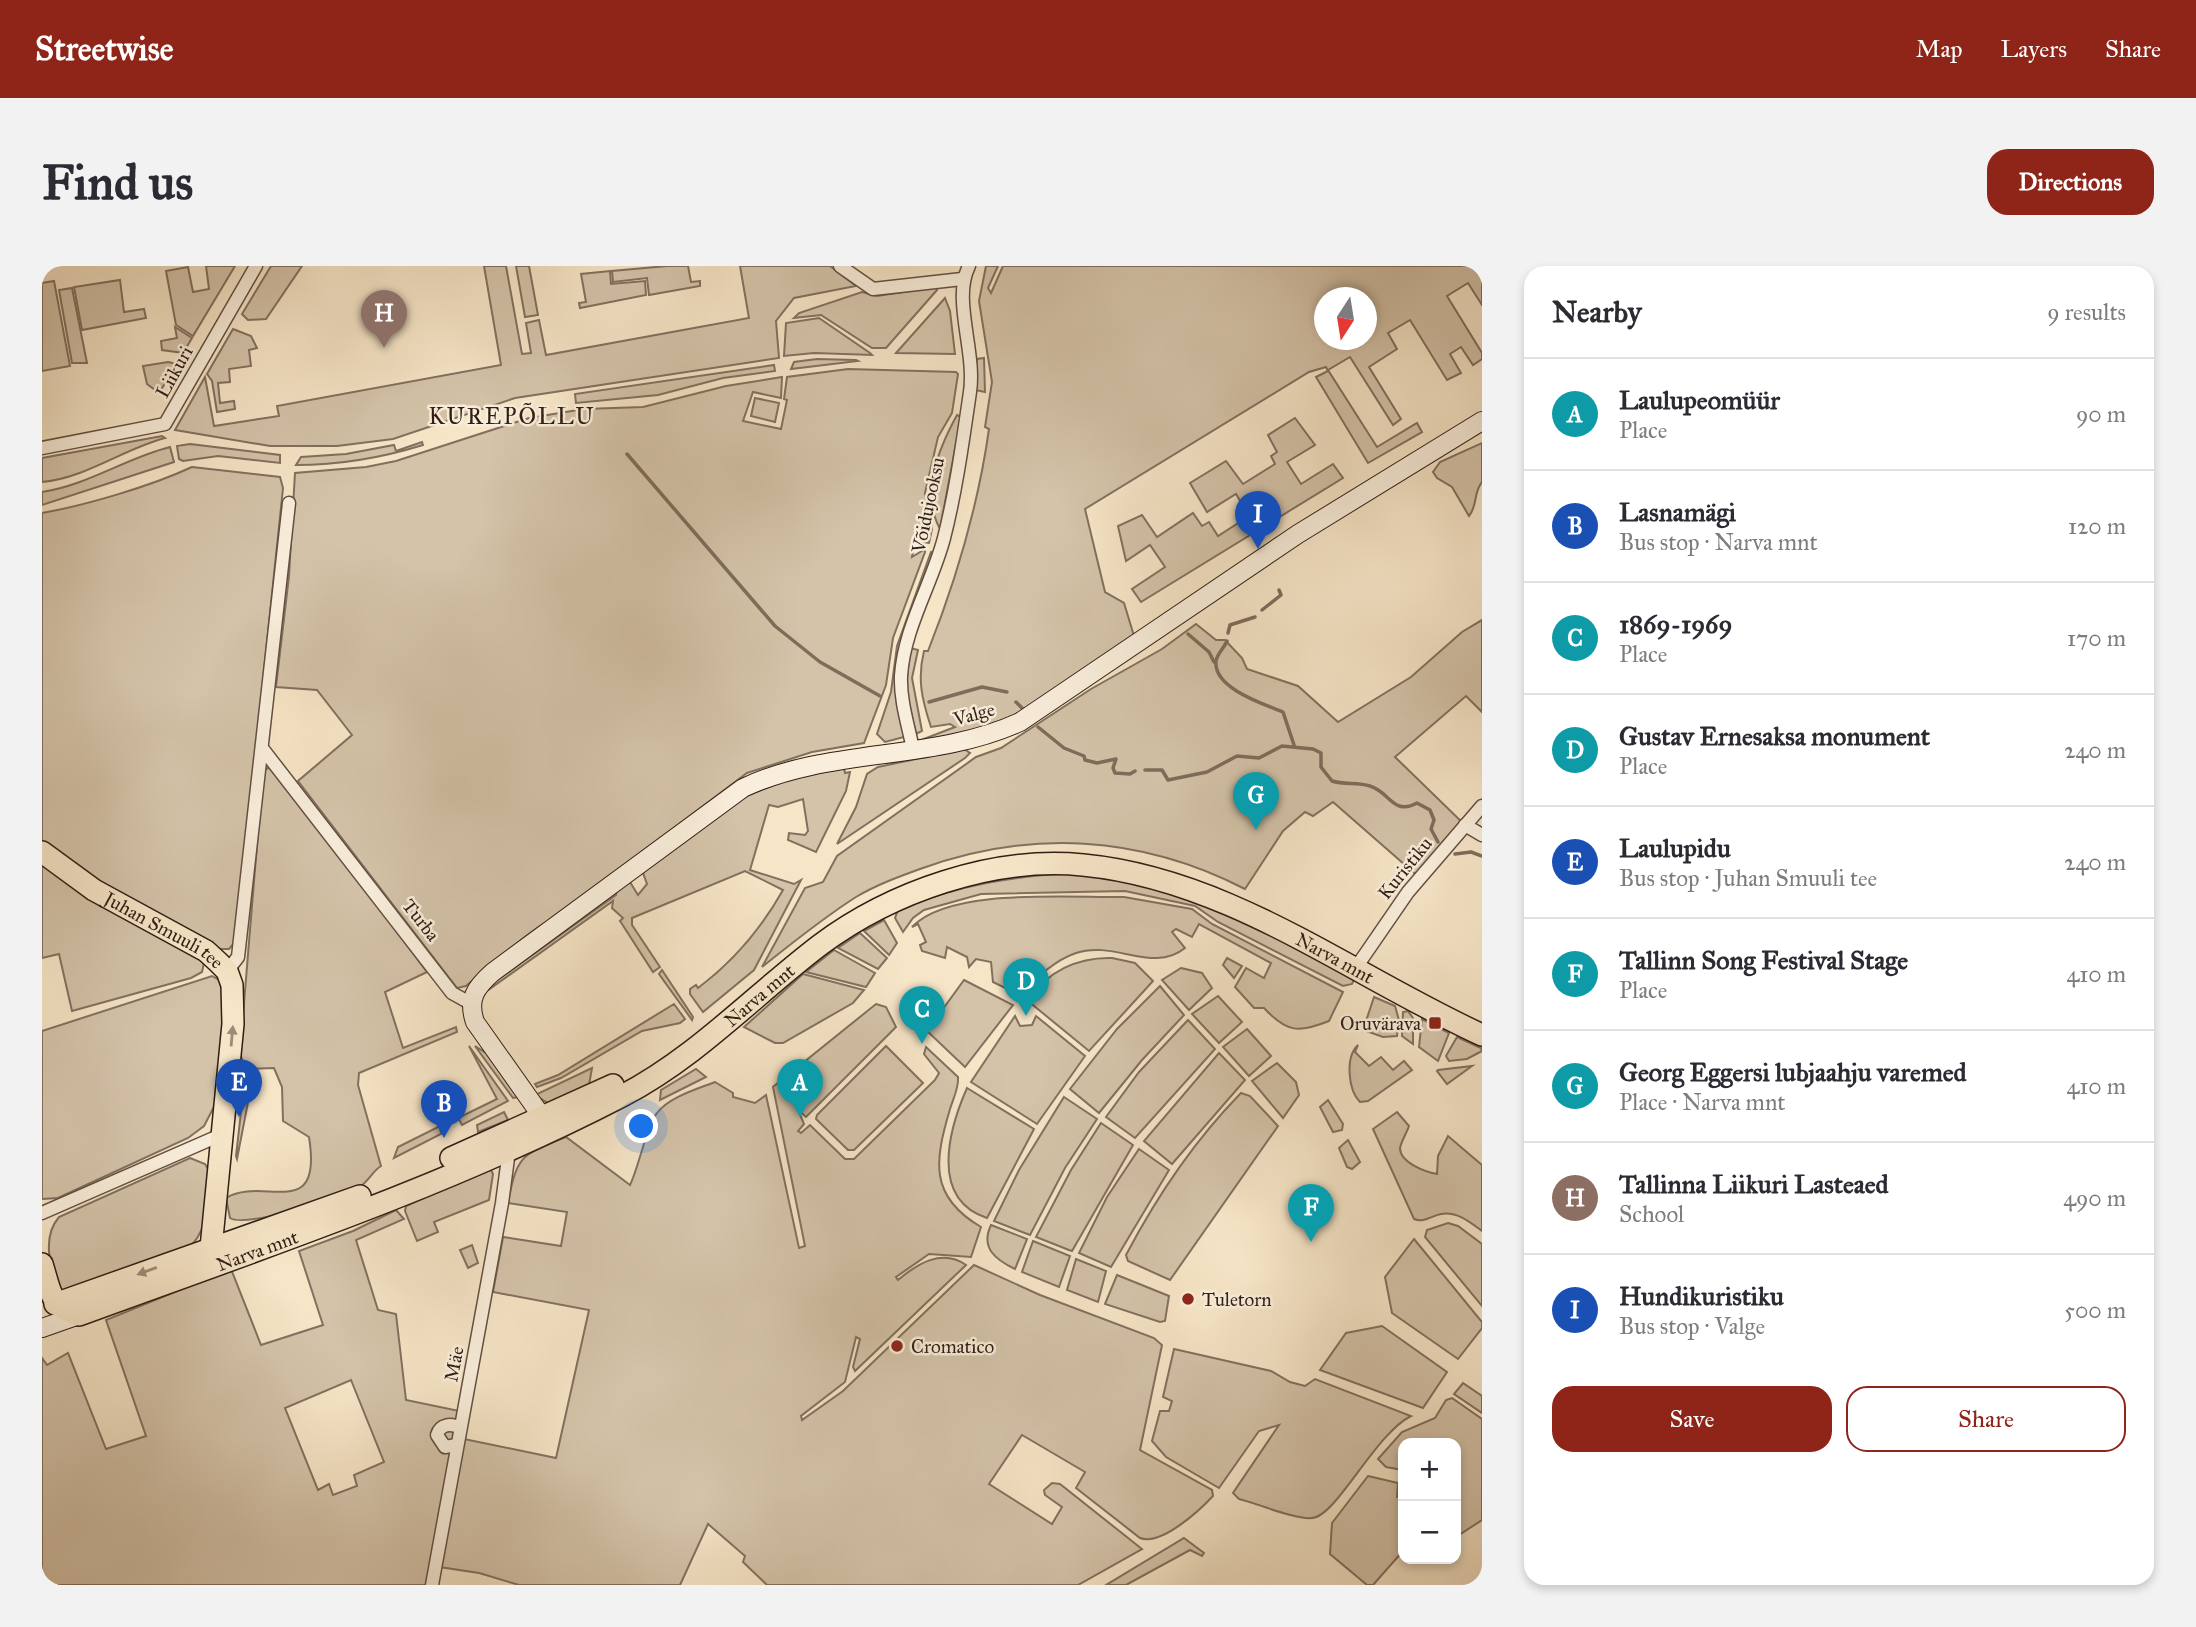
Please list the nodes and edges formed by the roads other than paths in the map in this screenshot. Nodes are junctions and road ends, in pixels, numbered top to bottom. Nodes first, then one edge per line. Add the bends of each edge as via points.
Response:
1 (256, 266) edge
2 (840, 266) edge
3 (968, 266) edge
4 (962, 279) junction
5 (1482, 421) edge
6 (42, 449) edge
7 (289, 503) dead end
8 (262, 748) junction
9 (913, 749) junction
10 (1482, 806) edge
11 (1465, 825) junction
12 (1482, 835) edge
13 (42, 852) edge
14 (1359, 963) junction
15 (227, 971) junction
16 (470, 1003) junction
17 (1482, 1020) edge
18 (1482, 1035) edge
19 (547, 1123) junction
20 (223, 1134) junction
21 (502, 1143) junction
22 (215, 1201) junction
23 (42, 1213) edge
24 (285, 1223) junction
25 (211, 1248) junction
26 (42, 1264) edge
27 (184, 1276) junction
28 (48, 1306) edge
29 (79, 1315) junction
30 (42, 1328) edge
31 (460, 1428) junction
32 (457, 1445) junction
33 (432, 1585) edge

1 - 6 street, Liikuri via 165,424
2 - 4 street via 873,289
3 - 4 street
4 - 9 street, Võidujooksu via 972,376 945,533 903,663 902,696
5 - 9 street, Valge via 1298,534 1032,715 984,736
7 - 8 street
8 - 15 street via 238,957
8 - 16 street, Turba via 452,993
9 - 16 street, Valge via 788,771 743,788 493,972 478,986
10 - 11 street, Kuristiku
11 - 12 street
11 - 14 street, Kuristiku via 1408,892
13 - 15 main road, Juhan Smuuli tee via 94,890 206,951
14 - 17 main road, Narva mnt
14 - 18 main road, Narva mnt
14 - 19 main road, Narva mnt via 1254,902 1130,860 1055,851 982,859 892,887 861,903 793,949 667,1053
20 -> 15 main road, Juhan Smuuli tee via 235,1004
16 - 19 street, Turba via 479,1029
19 - 21 main road, Narva mnt
20 - 22 main road, Juhan Smuuli tee
20 - 23 street
21 - 24 main road, Narva mnt
21 - 27 main road, Narva mnt via 301,1235
21 - 31 street, Mäe via 508,1158 502,1203
22 - 24 main road via 223,1221 232,1227
22 - 25 main road, Juhan Smuuli tee
24 - 25 main road, Narva mnt
25 - 27 main road via 198,1267
25 -> 28 main road, Narva mnt
26 - 28 main road
27 - 29 main road, Narva mnt
28 - 29 main road
29 - 30 street, Narva mnt
31 - 32 street, Mäe
31 - 32 street via 448,1425 437,1435 445,1447
32 - 33 street, Mäe

